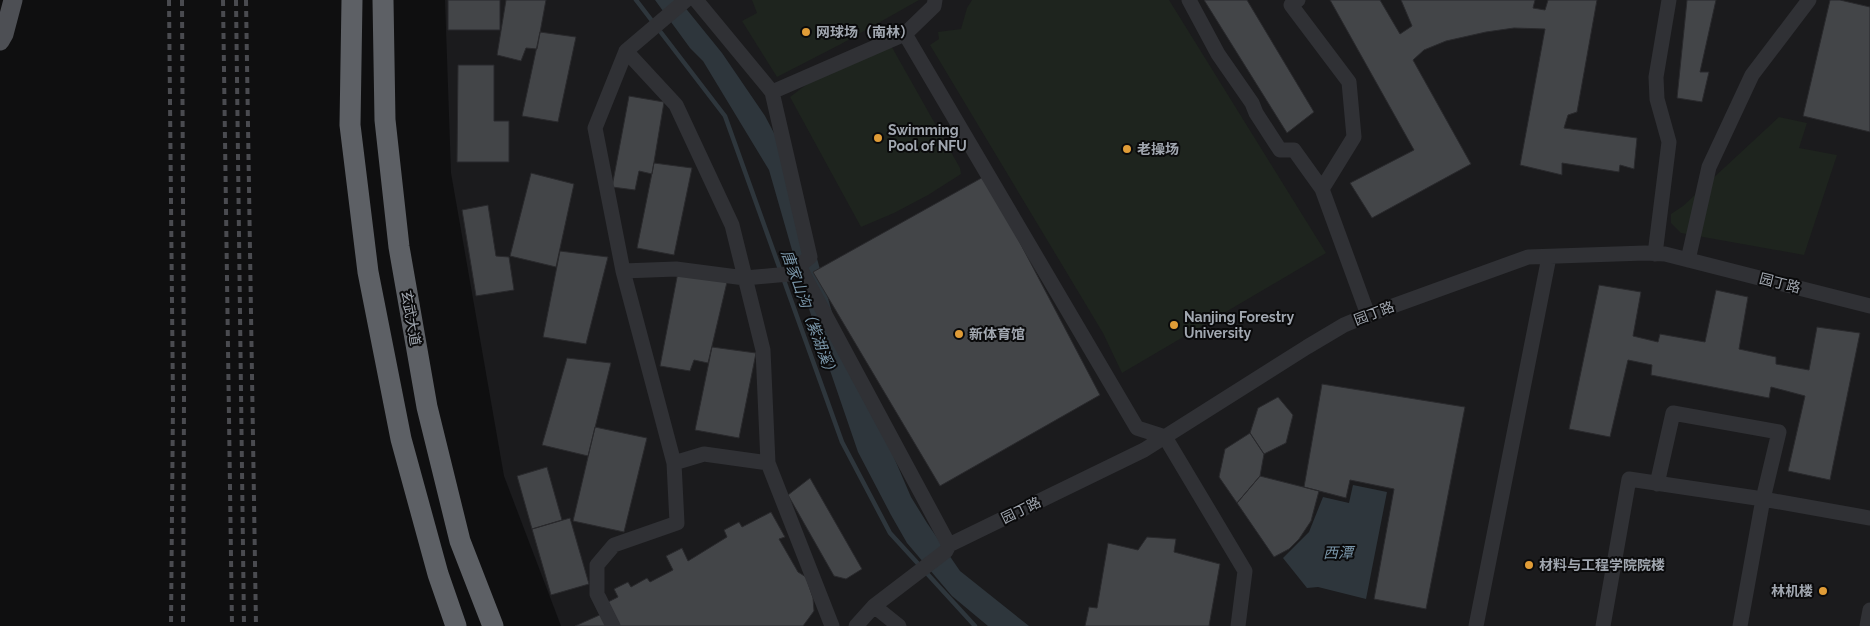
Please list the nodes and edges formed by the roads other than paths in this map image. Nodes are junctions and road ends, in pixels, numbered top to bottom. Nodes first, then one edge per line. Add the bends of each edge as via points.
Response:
1 (12, 0) edge
2 (352, 0) edge
3 (383, 0) edge
4 (686, 0) edge
5 (696, 0) edge
6 (935, 0) edge
7 (1189, 0) edge
8 (1298, 0) edge
9 (1669, 0) edge
10 (1809, 0) edge
11 (905, 34) junction
12 (0, 41) edge
13 (626, 51) junction
14 (772, 92) junction
15 (1322, 189) junction
16 (1655, 254) junction
17 (1549, 257) junction
18 (1688, 260) junction
19 (623, 270) junction
20 (794, 270) junction
21 (745, 278) junction
22 (1870, 306) edge
23 (1368, 315) junction
24 (1165, 437) junction
25 (674, 463) junction
26 (768, 463) junction
27 (1657, 484) junction
28 (1763, 499) junction
29 (1870, 518) edge
30 (949, 545) junction
31 (874, 606) junction
32 (1870, 610) edge
33 (456, 626) edge
34 (493, 626) edge
35 (613, 626) edge
36 (832, 626) edge
37 (856, 626) edge
38 (899, 626) edge
39 (1238, 626) edge
40 (1476, 626) edge
41 (1602, 626) edge
42 (1740, 626) edge
43 (1867, 626) edge

1 - 12 main road
2 - 33 highway via 350,125 368,272 401,439 438,574
3 - 34 highway, 玄武大道 via 385,120 399,248 427,407 460,541
4 - 13 lane
5 - 14 lane
6 - 11 lane via 934,6
7 - 15 lane via 1218,54 1280,150 1294,150
8 - 15 lane via 1291,4 1349,82 1354,137
9 - 16 lane via 1656,77 1656,99 1669,142
10 - 18 lane via 1752,74 1709,167
11 - 14 lane
11 - 24 lane via 1137,428
13 - 19 lane via 596,128
13 - 21 lane via 676,105 732,225
14 - 20 lane via 810,257
15 - 23 lane
16 - 17 lane, 园丁路
16 - 18 lane, 园丁路
17 - 23 lane, 园丁路 via 1528,257
17 - 40 lane
18 - 22 lane, 园丁路
19 - 21 lane via 676,268
19 - 25 lane
20 - 21 lane
20 - 30 lane
21 - 26 lane via 763,350
23 - 24 lane, 园丁路 via 1322,338
24 - 30 lane, 园丁路
24 - 39 lane via 1245,571
25 - 26 lane via 704,454
25 - 35 lane via 677,523 614,545 597,565 597,594
26 - 36 lane
27 - 28 lane
27 - 28 lane via 1673,413 1779,432
27 - 41 lane via 1629,479
28 - 29 lane
28 - 42 lane
30 - 31 lane, 园丁路 via 946,551
31 - 37 lane, 园丁路
31 - 38 lane
32 - 43 lane

